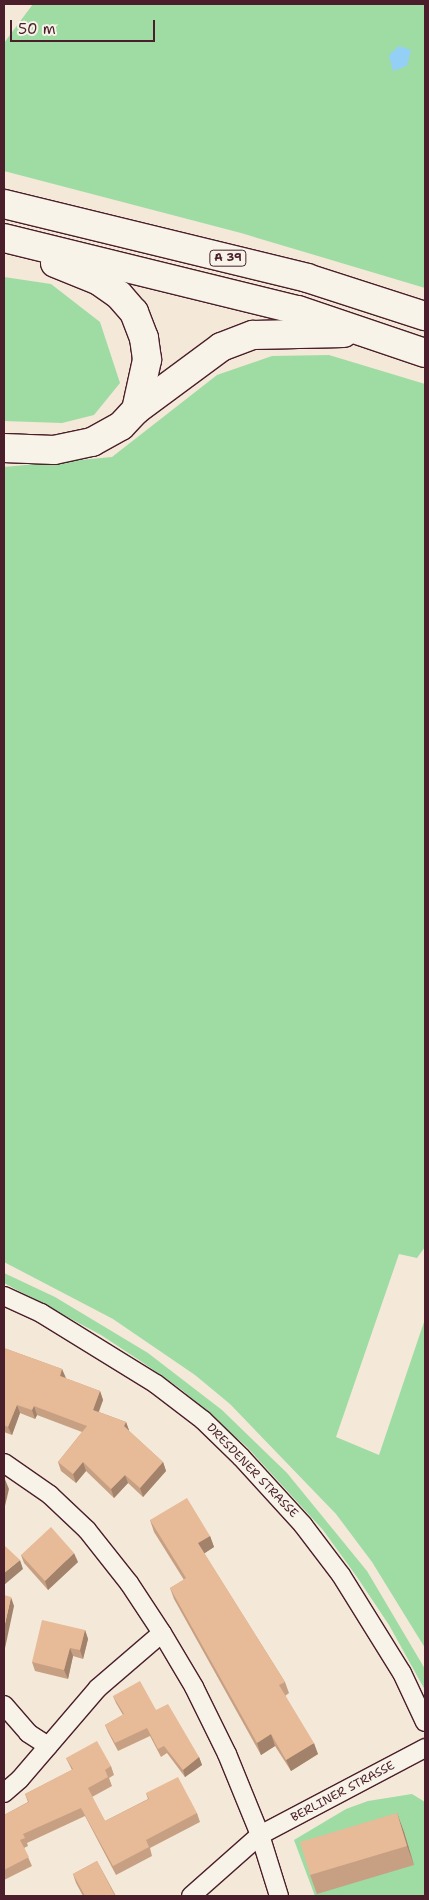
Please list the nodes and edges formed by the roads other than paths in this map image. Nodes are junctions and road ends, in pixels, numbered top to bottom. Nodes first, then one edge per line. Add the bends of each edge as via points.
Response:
1 (4, 204) edge
2 (4, 238) edge
3 (4, 243) edge
4 (425, 316) edge
5 (370, 333) junction
6 (425, 354) edge
7 (136, 410) junction
8 (4, 448) edge
9 (4, 1296) edge
10 (4, 1463) edge
11 (162, 1633) junction
12 (4, 1705) edge
13 (425, 1722) edge
14 (48, 1746) junction
15 (425, 1748) edge
16 (4, 1793) edge
17 (260, 1835) junction
18 (191, 1896) edge
19 (279, 1896) edge

1 - 4 highway, A 39 via 307,278
2 - 5 highway via 159,274
3 - 7 highway via 99,281 119,295 134,312 144,338 147,360
5 - 6 highway
5 - 7 highway via 253,335 221,347
7 - 8 highway via 121,426 92,442 54,450
9 - 13 street, DRESDENER STRASSE via 41,1313 156,1384 203,1420 241,1457 304,1525 341,1576 402,1673
10 - 11 street via 50,1495 87,1530 129,1583
11 - 14 street via 98,1688
11 - 17 street via 202,1704
12 - 14 street via 28,1733
14 - 16 street
15 - 17 street, BERLINER STRASSE
17 - 18 street, BERLINER STRASSE
17 - 19 street

